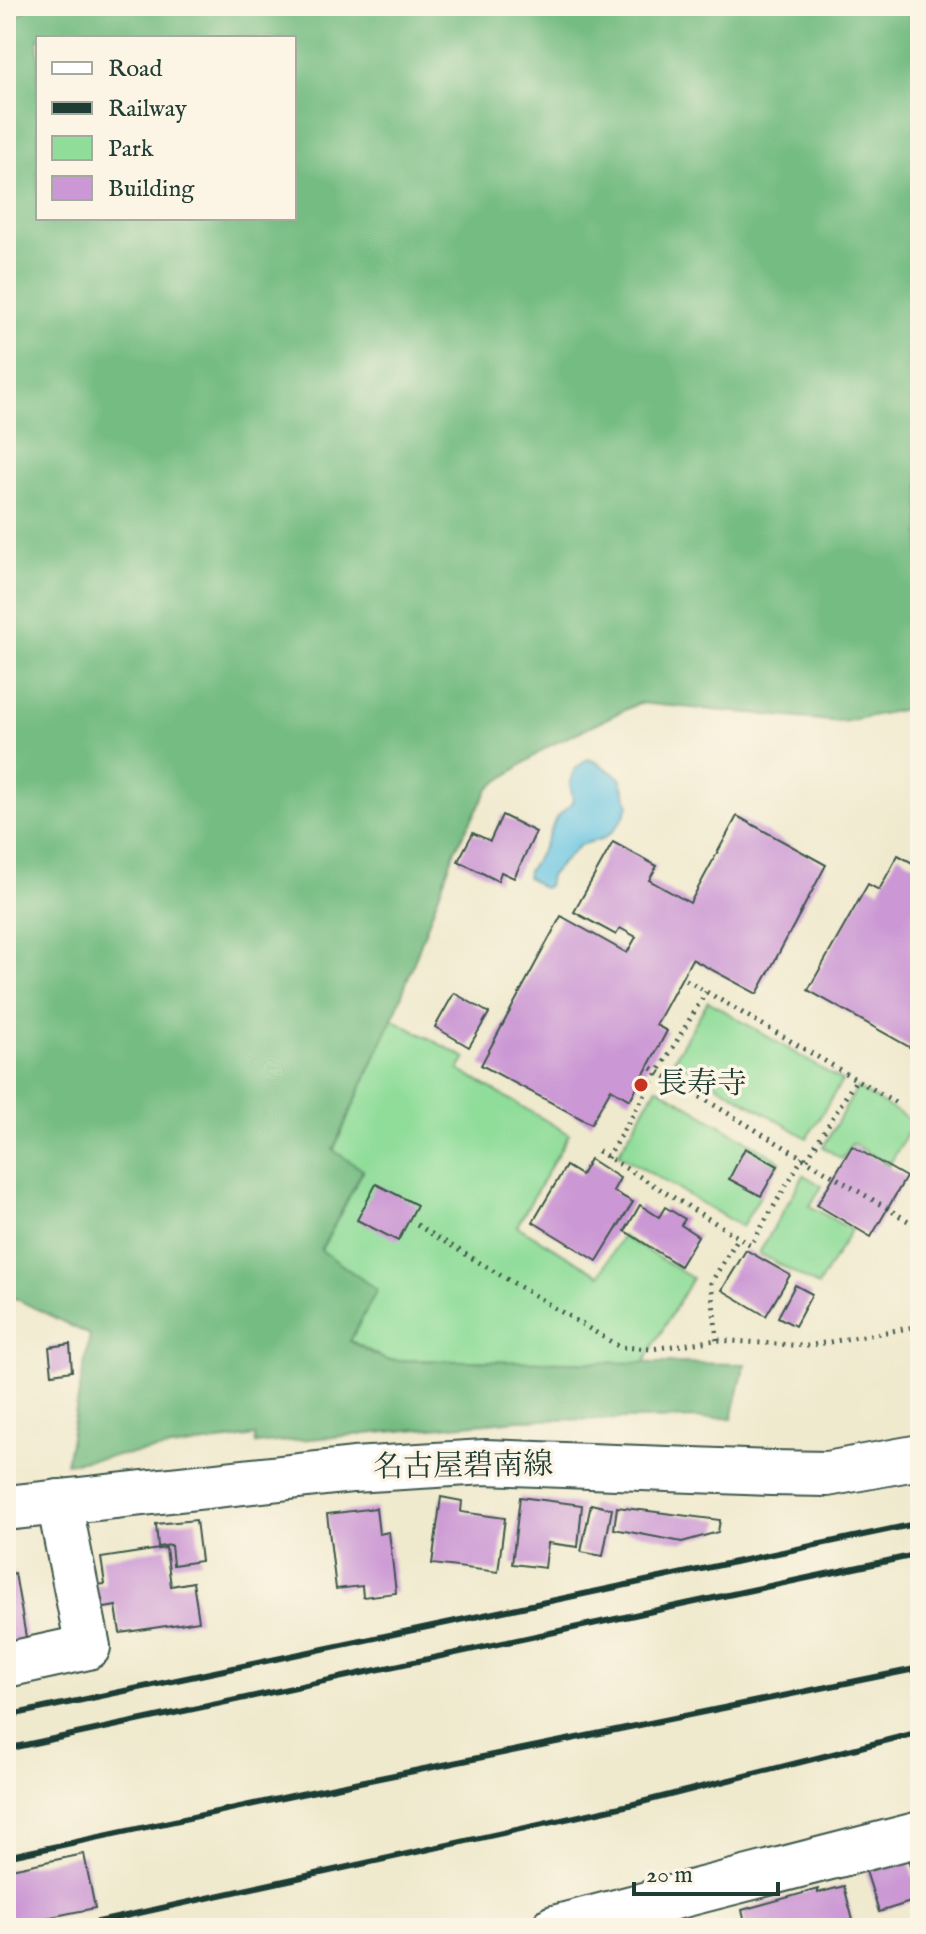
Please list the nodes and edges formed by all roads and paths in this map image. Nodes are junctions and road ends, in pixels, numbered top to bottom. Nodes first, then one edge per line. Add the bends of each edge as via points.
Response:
1 (686, 980) dead end
2 (706, 992) junction
3 (655, 1070) junction
4 (856, 1080) junction
5 (900, 1105) dead end
6 (598, 1151) dead end
7 (607, 1158) junction
8 (805, 1158) junction
9 (417, 1225) dead end
10 (920, 1228) edge
11 (738, 1238) junction
12 (920, 1326) edge
13 (717, 1340) junction
14 (920, 1457) edge
15 (59, 1502) junction
16 (6, 1508) edge
17 (6, 1665) edge
18 (920, 1834) edge
19 (554, 1928) edge

1 - 2 path
2 - 3 path
2 - 4 path
3 - 7 path
3 - 8 path
4 - 5 path
4 - 8 path
6 - 7 path
7 - 11 path
8 - 10 path
8 - 11 path via 751,1245
9 - 13 path via 620,1347 651,1349
11 - 13 path via 711,1283
12 - 13 path via 807,1346
14 - 15 main road, 名古屋碧南線 via 827,1474 485,1462 353,1470
15 - 16 main road, 名古屋碧南線
15 - 17 main road via 88,1647
18 - 19 main road

